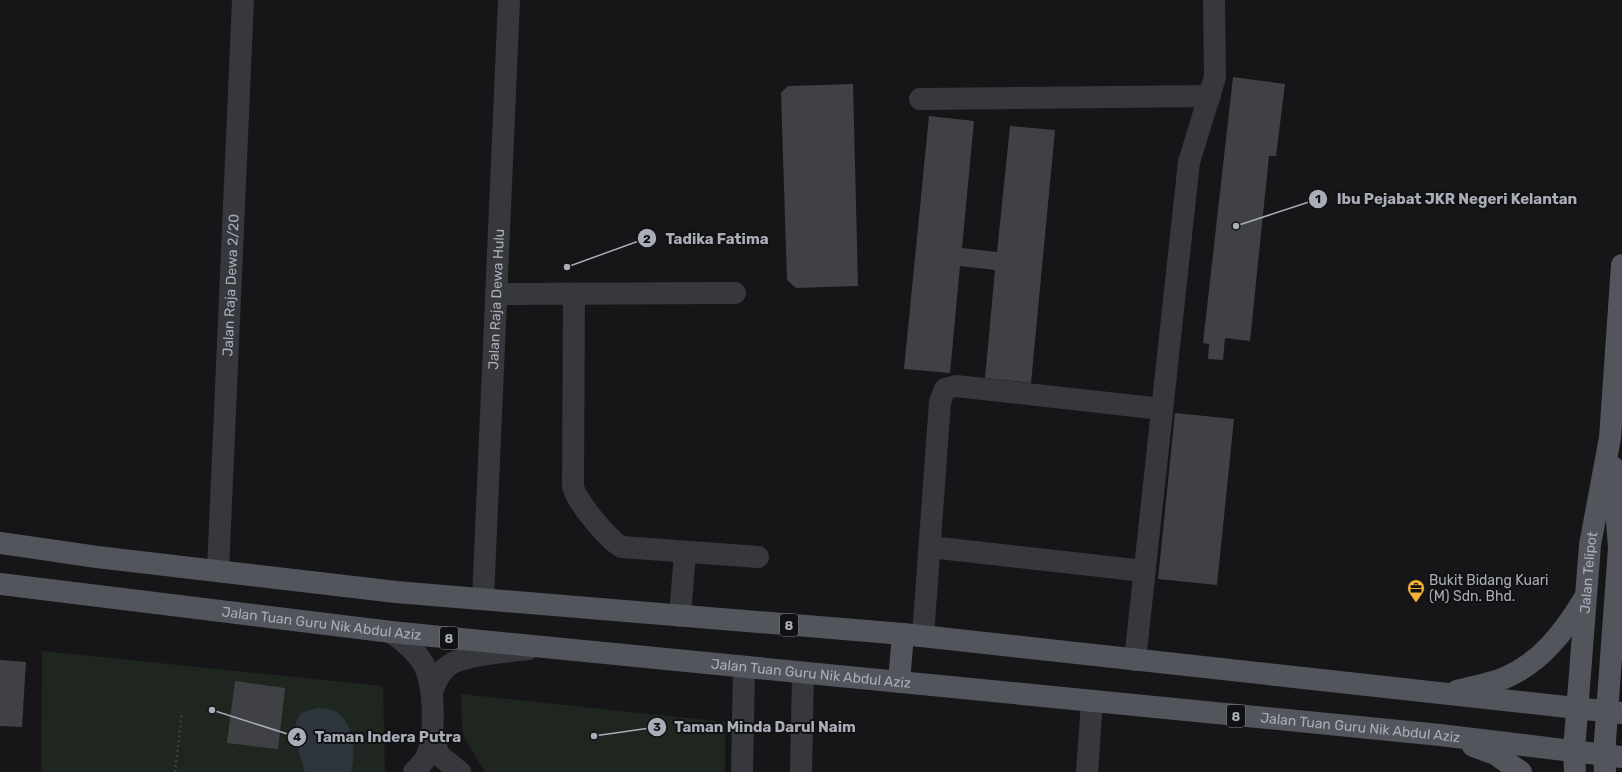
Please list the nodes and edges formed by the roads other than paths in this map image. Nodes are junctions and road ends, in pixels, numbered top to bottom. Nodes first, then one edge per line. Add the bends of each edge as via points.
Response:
1 (243, 0) edge
2 (509, 0) edge
3 (1214, 0) edge
4 (1210, 96) junction
5 (920, 99) dead end
6 (1622, 265) edge
7 (496, 294) junction
8 (574, 294) junction
9 (735, 294) dead end
10 (1621, 308) edge
11 (1162, 409) junction
12 (1610, 438) junction
13 (0, 543) edge
14 (930, 547) junction
15 (685, 552) junction
16 (758, 557) dead end
17 (218, 571) junction
18 (1144, 571) junction
19 (0, 584) edge
20 (1586, 596) junction
21 (482, 599) junction
22 (1619, 606) edge
23 (680, 616) junction
24 (391, 632) junction
25 (913, 635) junction
26 (538, 647) junction
27 (1135, 660) junction
28 (744, 668) junction
29 (803, 673) junction
30 (899, 682) junction
31 (432, 691) junction
32 (1444, 694) junction
33 (1092, 702) junction
34 (1577, 708) junction
35 (1614, 712) edge
36 (432, 734) junction
37 (1440, 735) junction
38 (1574, 750) junction
39 (1610, 761) edge
40 (414, 772) edge
41 (460, 772) edge
42 (742, 772) edge
43 (801, 772) edge
44 (1087, 772) edge
45 (1521, 772) edge
46 (1575, 772) edge

1 - 17 street, Jalan Raja Dewa 2/20
2 - 7 street, Jalan Raja Dewa Hulu
3 - 4 street via 1215,77
4 - 5 street
4 - 11 street via 1189,162
6 - 10 main road, Jalan Telipot
7 - 8 street
7 - 21 street, Jalan Raja Dewa Hulu
8 - 9 street
8 - 15 street via 573,490 577,499 617,545
10 - 12 main road, Jalan Telipot
11 - 14 street via 956,386 945,389 940,402
11 - 18 street
12 - 20 main road, Jalan Telipot via 1590,545
12 - 22 main road, Jalan Telipot via 1619,548
13 - 17 main road, 8
14 - 18 street
14 - 25 street
15 - 16 street
15 - 23 street
17 - 21 main road, 8 via 396,592
18 - 27 street
19 - 24 main road, Jalan Tuan Guru Nik Abdul Aziz / 8
20 - 32 main road via 1569,624 1538,658 1502,679
20 - 34 main road, Jalan Telipot
21 - 23 main road, 8
22 - 35 main road, Jalan Telipot
23 - 25 main road, 8
24 - 26 main road, Jalan Tuan Guru Nik Abdul Aziz / 8
24 - 31 street via 418,656 425,667
25 - 27 main road, 8
25 - 30 main road
26 - 28 main road, Jalan Tuan Guru Nik Abdul Aziz / 8
26 - 31 street via 463,659 443,671
27 - 32 main road, 8
28 - 29 main road, Jalan Tuan Guru Nik Abdul Aziz / 8
28 - 42 street
29 - 30 main road, Jalan Tuan Guru Nik Abdul Aziz / 8
29 - 43 street
30 - 33 main road, Jalan Tuan Guru Nik Abdul Aziz / 8
31 - 36 street
32 - 34 main road, 8
33 - 37 main road, Jalan Tuan Guru Nik Abdul Aziz / 8
33 - 44 street
34 - 35 main road, 8
34 - 38 main road, Jalan Telipot
35 - 39 main road, Jalan Telipot
36 - 40 street via 427,756
36 - 41 street via 439,756
37 - 38 main road, Jalan Tuan Guru Nik Abdul Aziz / 8
37 - 45 main road via 1495,754
38 - 39 main road, Jalan Tuan Guru Nik Abdul Aziz / 8
38 - 46 main road, Jalan Telipot

